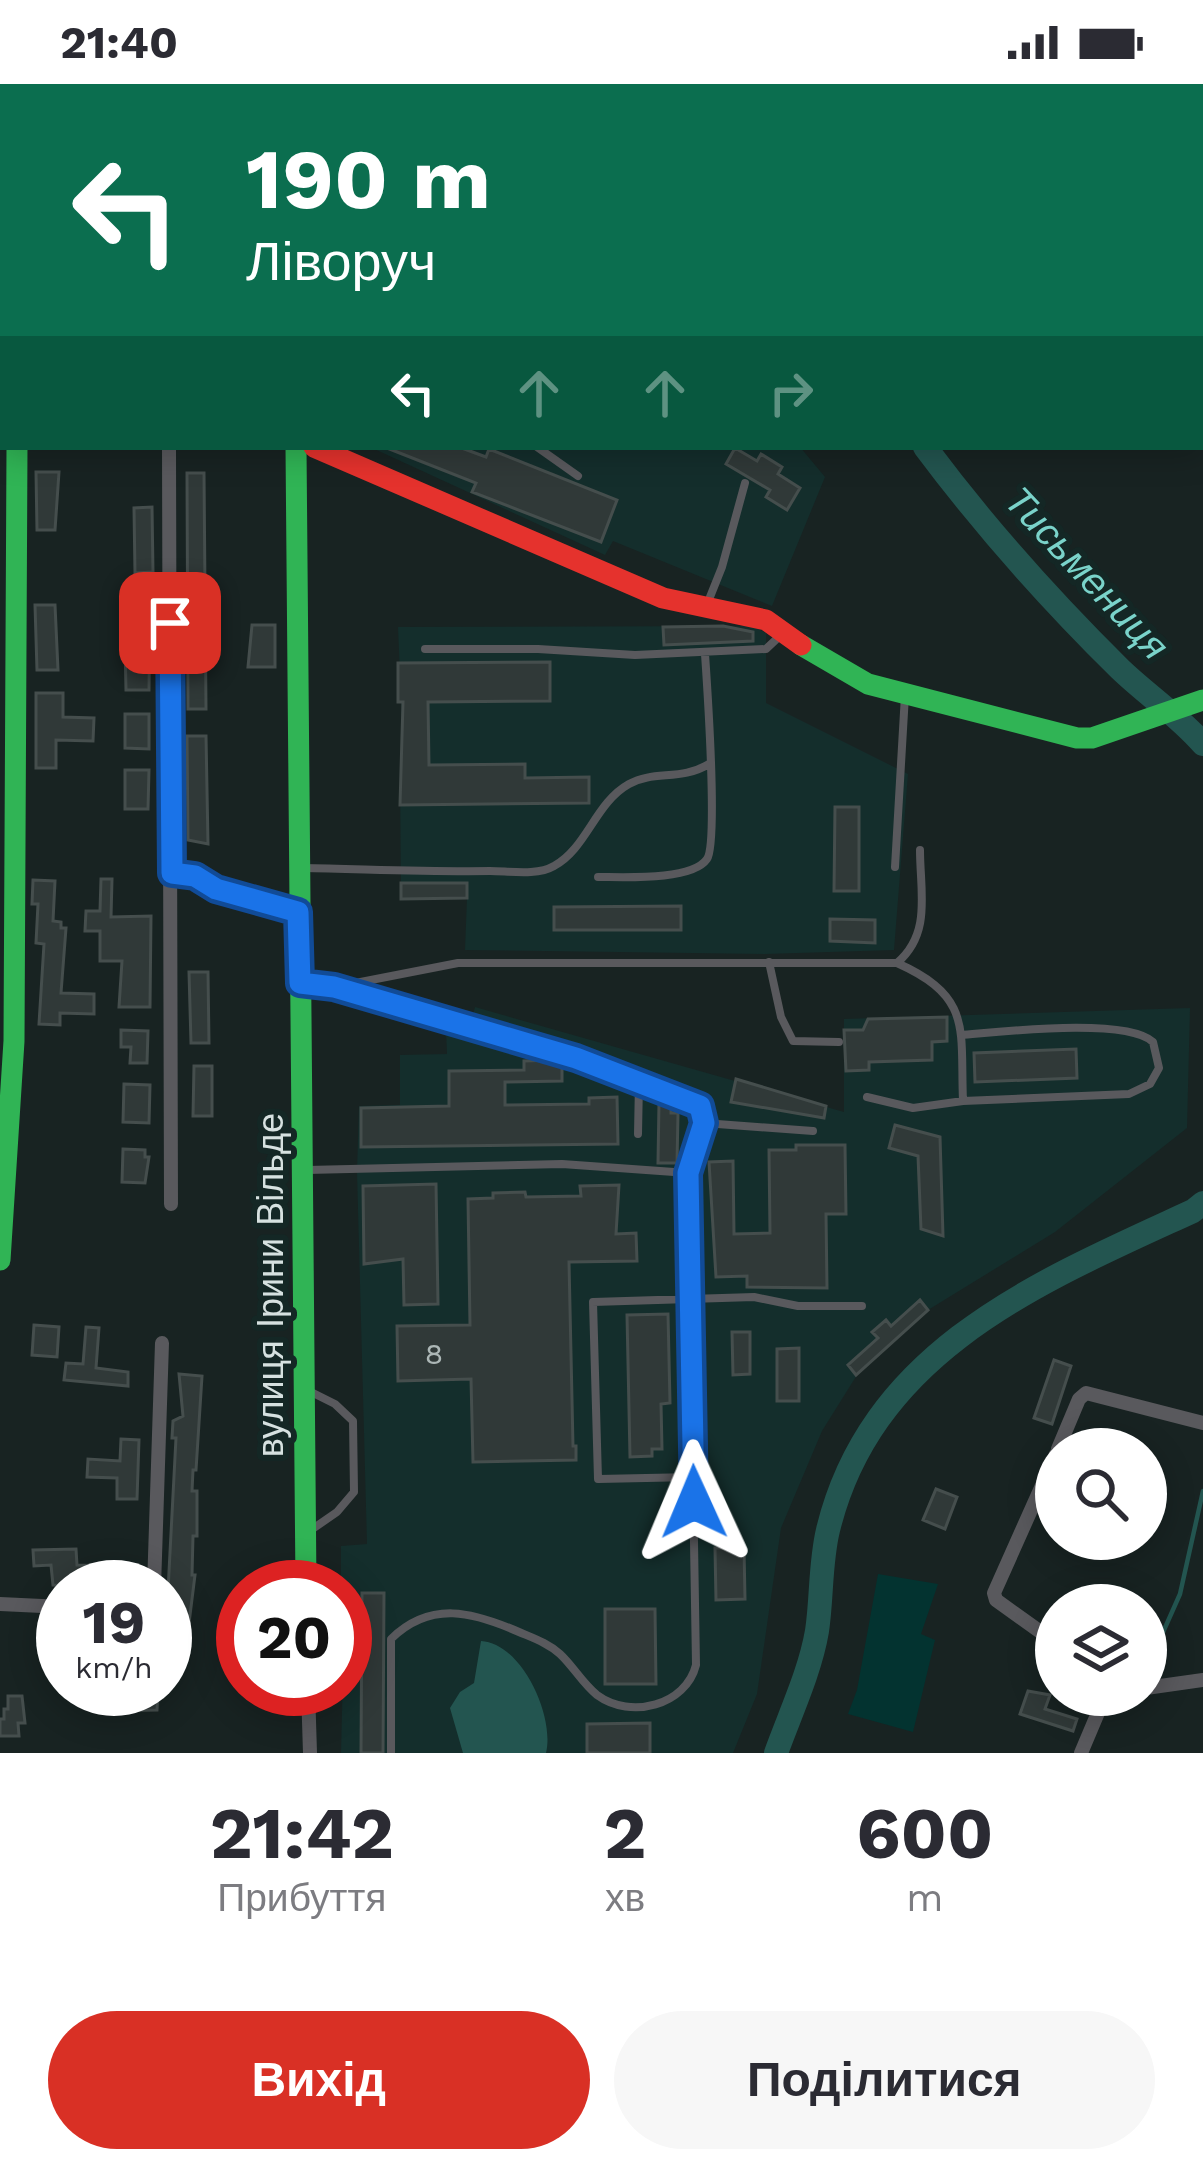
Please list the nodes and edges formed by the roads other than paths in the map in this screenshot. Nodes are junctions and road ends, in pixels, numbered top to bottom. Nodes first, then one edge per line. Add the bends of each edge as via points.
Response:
1 (17, 450) edge
2 (170, 450) edge
3 (296, 450) edge
4 (321, 450) edge
5 (541, 450) edge
6 (578, 476) dead end
7 (745, 483) dead end
8 (706, 607) junction
9 (784, 631) junction
10 (425, 649) dead end
11 (705, 654) junction
12 (905, 693) junction
13 (1203, 700) edge
14 (709, 764) junction
15 (920, 850) dead end
16 (895, 867) dead end
17 (298, 868) junction
18 (172, 873) junction
19 (598, 877) dead end
20 (298, 912) junction
21 (770, 962) junction
22 (897, 963) junction
23 (300, 983) junction
24 (334, 987) junction
25 (961, 1035) junction
26 (838, 1042) dead end
27 (639, 1082) junction
28 (867, 1097) dead end
29 (963, 1102) junction
30 (704, 1123) junction
31 (813, 1131) dead end
32 (638, 1134) dead end
33 (305, 1170) junction
34 (688, 1173) junction
35 (170, 1204) dead end
36 (0, 1260) edge
37 (692, 1299) junction
38 (862, 1306) dead end
39 (163, 1343) dead end
40 (306, 1390) junction
41 (1203, 1423) edge
42 (1069, 1428) edge
43 (694, 1477) junction
44 (1035, 1501) edge
45 (305, 1535) junction
46 (155, 1560) edge
47 (305, 1560) edge
48 (0, 1604) edge
49 (36, 1606) edge
50 (1035, 1627) edge
51 (1203, 1680) edge
52 (1167, 1685) edge
53 (309, 1716) edge
54 (1097, 1716) edge
55 (310, 1753) edge
56 (391, 1753) edge
57 (1081, 1753) edge

1 - 36 street via 14,1041
2 - 18 street
3 - 17 street, вулиця Ірини Вільде
4 - 8 street via 663,598
5 - 6 lane
7 - 8 lane
8 - 9 street via 751,614
9 - 11 lane via 766,649
9 - 12 street via 842,672
10 - 11 lane
11 - 14 lane
12 - 13 street via 1092,738
12 - 16 lane
14 - 17 lane via 629,784 547,869
14 - 19 lane via 707,859 678,873
15 - 22 lane via 920,936
17 - 20 street, вулиця Ірини Вільде
18 - 20 lane
18 - 35 street
20 - 23 street, вулиця Ірини Вільде
21 - 22 lane
21 - 24 lane via 458,963
21 - 26 lane via 794,1041
22 - 25 lane via 940,987 959,1015
23 - 24 lane
23 - 33 street, вулиця Ірини Вільде
24 - 27 lane
25 - 29 lane
25 - 29 lane via 1134,1030 1153,1042 1159,1058 1156,1077 1137,1092
27 - 30 lane via 700,1106
27 - 32 lane
28 - 29 lane via 913,1108
30 - 31 lane
30 - 34 lane
33 - 34 lane via 562,1164
33 - 40 street, вулиця Ірини Вільде
34 - 37 lane
37 - 38 lane
37 - 43 lane
37 - 43 lane via 593,1302 598,1479
39 - 46 street
40 - 45 street, вулиця Ірини Вільде
40 - 45 lane via 353,1421 354,1492
41 - 42 street via 1086,1393
43 - 56 lane via 696,1665 684,1690 645,1706 605,1700 542,1641 477,1615 439,1612 391,1640
44 - 50 street via 994,1592
45 - 47 street, вулиця Ірини Вільде
48 - 49 street
51 - 52 street
53 - 55 street
54 - 57 street

